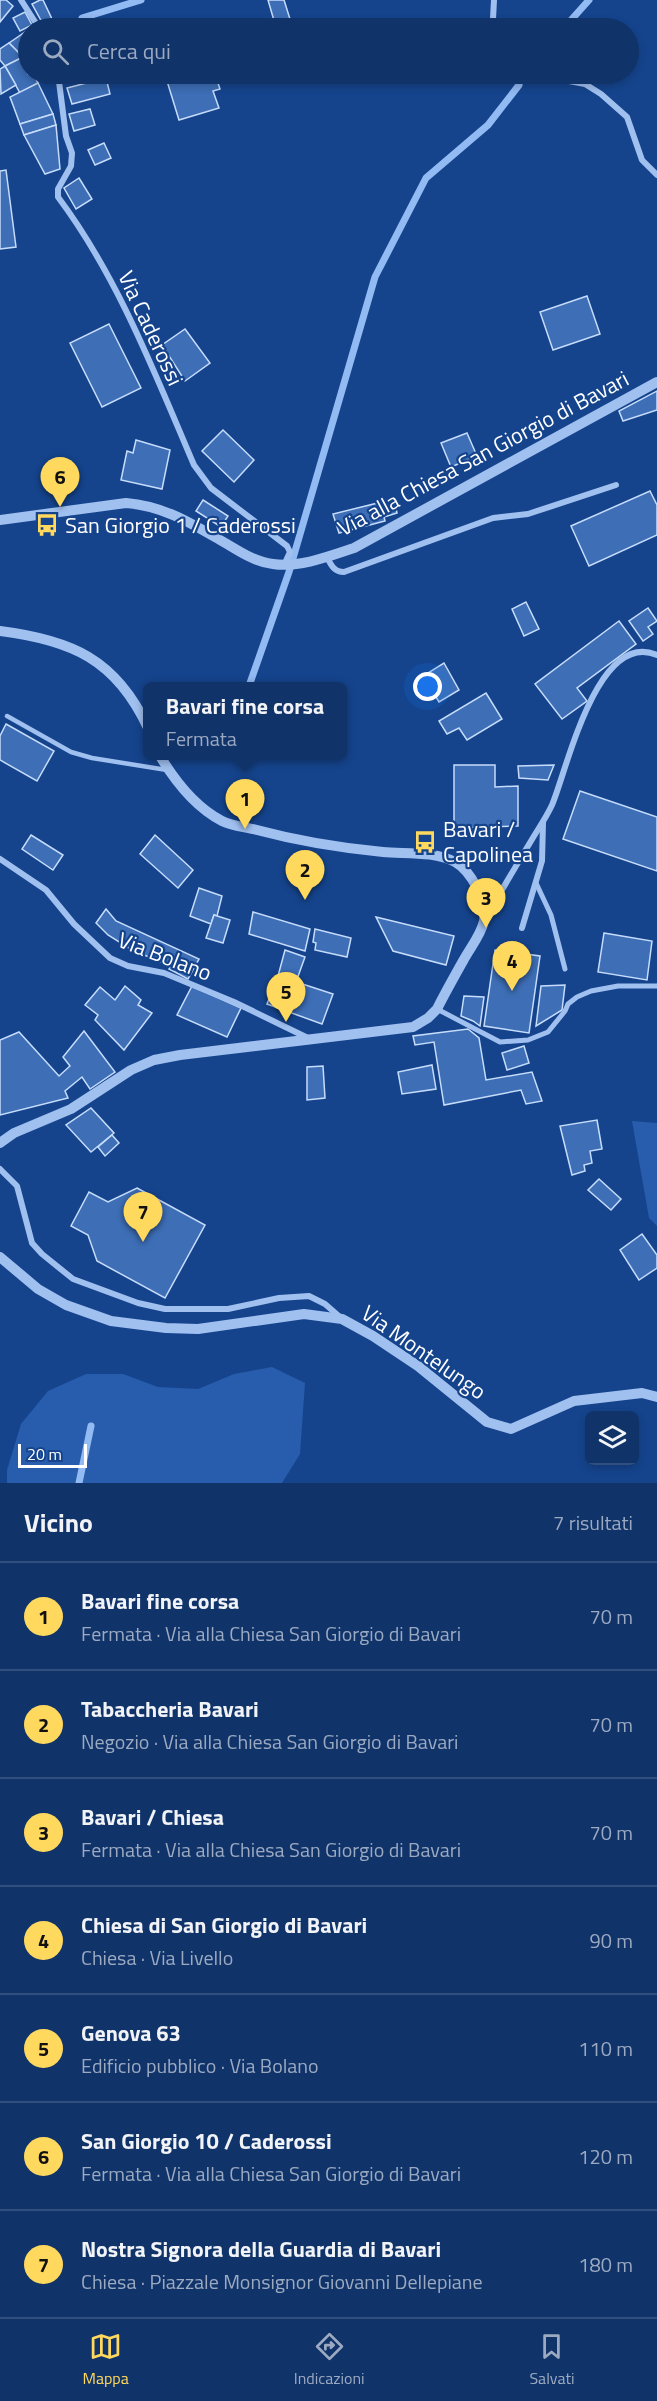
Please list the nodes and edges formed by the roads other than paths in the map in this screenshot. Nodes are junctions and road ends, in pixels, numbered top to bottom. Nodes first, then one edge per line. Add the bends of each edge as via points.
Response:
1 (21, 0) edge
2 (494, 0) edge
3 (33, 18) edge
4 (493, 18) edge
5 (59, 84) edge
6 (585, 84) edge
7 (657, 175) edge
8 (657, 382) edge
9 (616, 485) dead end
10 (0, 520) edge
11 (327, 557) junction
12 (284, 565) junction
13 (0, 631) edge
14 (657, 656) edge
15 (7, 716) dead end
16 (143, 718) edge
17 (163, 760) edge
18 (169, 770) junction
19 (543, 820) junction
20 (0, 859) edge
21 (536, 883) junction
22 (484, 919) junction
23 (522, 928) dead end
24 (565, 969) dead end
25 (657, 986) edge
26 (437, 1009) junction
27 (308, 1038) junction
28 (14, 1133) junction
29 (0, 1134) edge
30 (0, 1143) edge
31 (0, 1169) edge
32 (0, 1257) edge
33 (342, 1319) junction
34 (657, 1397) edge

1 - 3 street
2 - 4 street
5 - 12 street, Via Caderossi via 72,153 58,197 90,243 124,307 194,465 220,496 287,546 290,552
6 - 7 street via 627,117 642,160
8 - 11 street, Via alla Chiesa San Giorgio di Bavari via 354,548
9 - 11 street, Via alla Chiesa San Giorgio di Bavari via 528,513 494,519 344,572 333,568
10 - 12 street, Via alla Chiesa San Giorgio di Bavari via 140,504 176,515 247,556
11 - 12 street, Via alla Chiesa San Giorgio di Bavari
13 - 16 street via 59,642 78,650 99,663 127,692
14 - 19 street via 642,651 620,661 596,690
15 - 18 lane via 71,752
17 - 18 street
18 - 22 street via 192,798 224,822 293,839 454,861 474,884 483,903
19 - 21 street via 542,861
19 - 22 street
20 - 27 street, Via Bolano via 46,890 110,958 164,973
21 - 23 street
21 - 24 street via 551,915
22 - 26 street
25 - 26 street via 591,991 568,1004 548,1032 528,1040 500,1042
26 - 27 street via 413,1027
27 - 28 street via 154,1060 71,1108
28 - 29 street
28 - 30 street
31 - 33 street via 17,1186 32,1243 74,1279 165,1309 228,1309 309,1296
32 - 33 street, Via Montelungo via 38,1289 66,1305 111,1321 198,1329 304,1314
33 - 34 street, Via Montelungo via 418,1366 487,1422 511,1430 574,1401 642,1394

